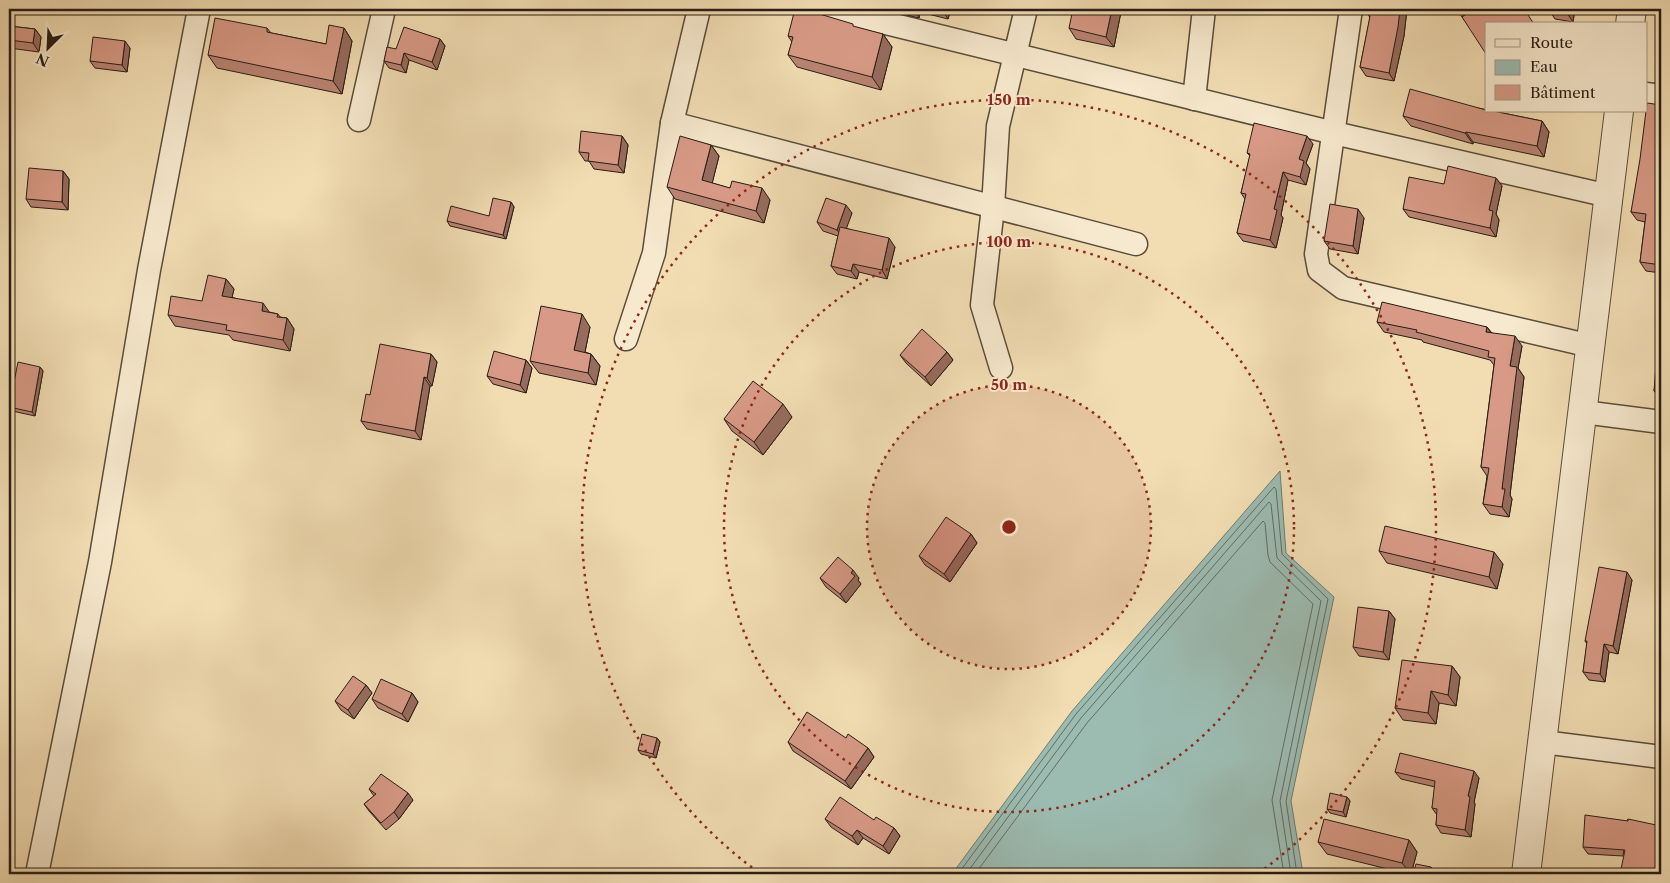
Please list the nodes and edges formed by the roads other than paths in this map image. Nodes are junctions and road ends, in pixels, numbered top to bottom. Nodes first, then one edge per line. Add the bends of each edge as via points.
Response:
1 (199, 9) edge
2 (384, 9) edge
3 (699, 9) edge
4 (829, 9) edge
5 (1026, 9) edge
6 (1204, 9) edge
7 (1351, 9) edge
8 (1632, 9) edge
9 (1630, 22) edge
10 (1016, 55) junction
11 (1648, 94) edge
12 (1661, 96) edge
13 (1194, 99) junction
14 (1619, 112) edge
15 (359, 120) dead end
16 (672, 123) junction
17 (1334, 133) junction
18 (1609, 196) junction
19 (993, 207) junction
20 (1136, 244) dead end
21 (626, 339) dead end
22 (1592, 346) junction
23 (1001, 368) dead end
24 (1583, 412) junction
25 (1661, 422) edge
26 (1543, 742) junction
27 (1661, 757) edge
28 (37, 874) edge
29 (1526, 874) edge

1 - 28 street via 149,270 100,562
2 - 15 street
3 - 16 street
4 - 10 street
5 - 10 street
6 - 13 street
7 - 17 street
8 - 9 street
10 - 13 street
10 - 19 street via 998,126
11 - 12 street
13 - 17 street
14 - 18 street
16 - 19 street
16 - 21 street via 654,253
17 - 18 street
17 - 22 street via 1316,254 1319,270 1331,280 1342,288
18 - 22 street
19 - 20 street
19 - 23 street via 982,305
22 - 24 street
24 - 25 street
24 - 26 street
26 - 27 street
26 - 29 street

